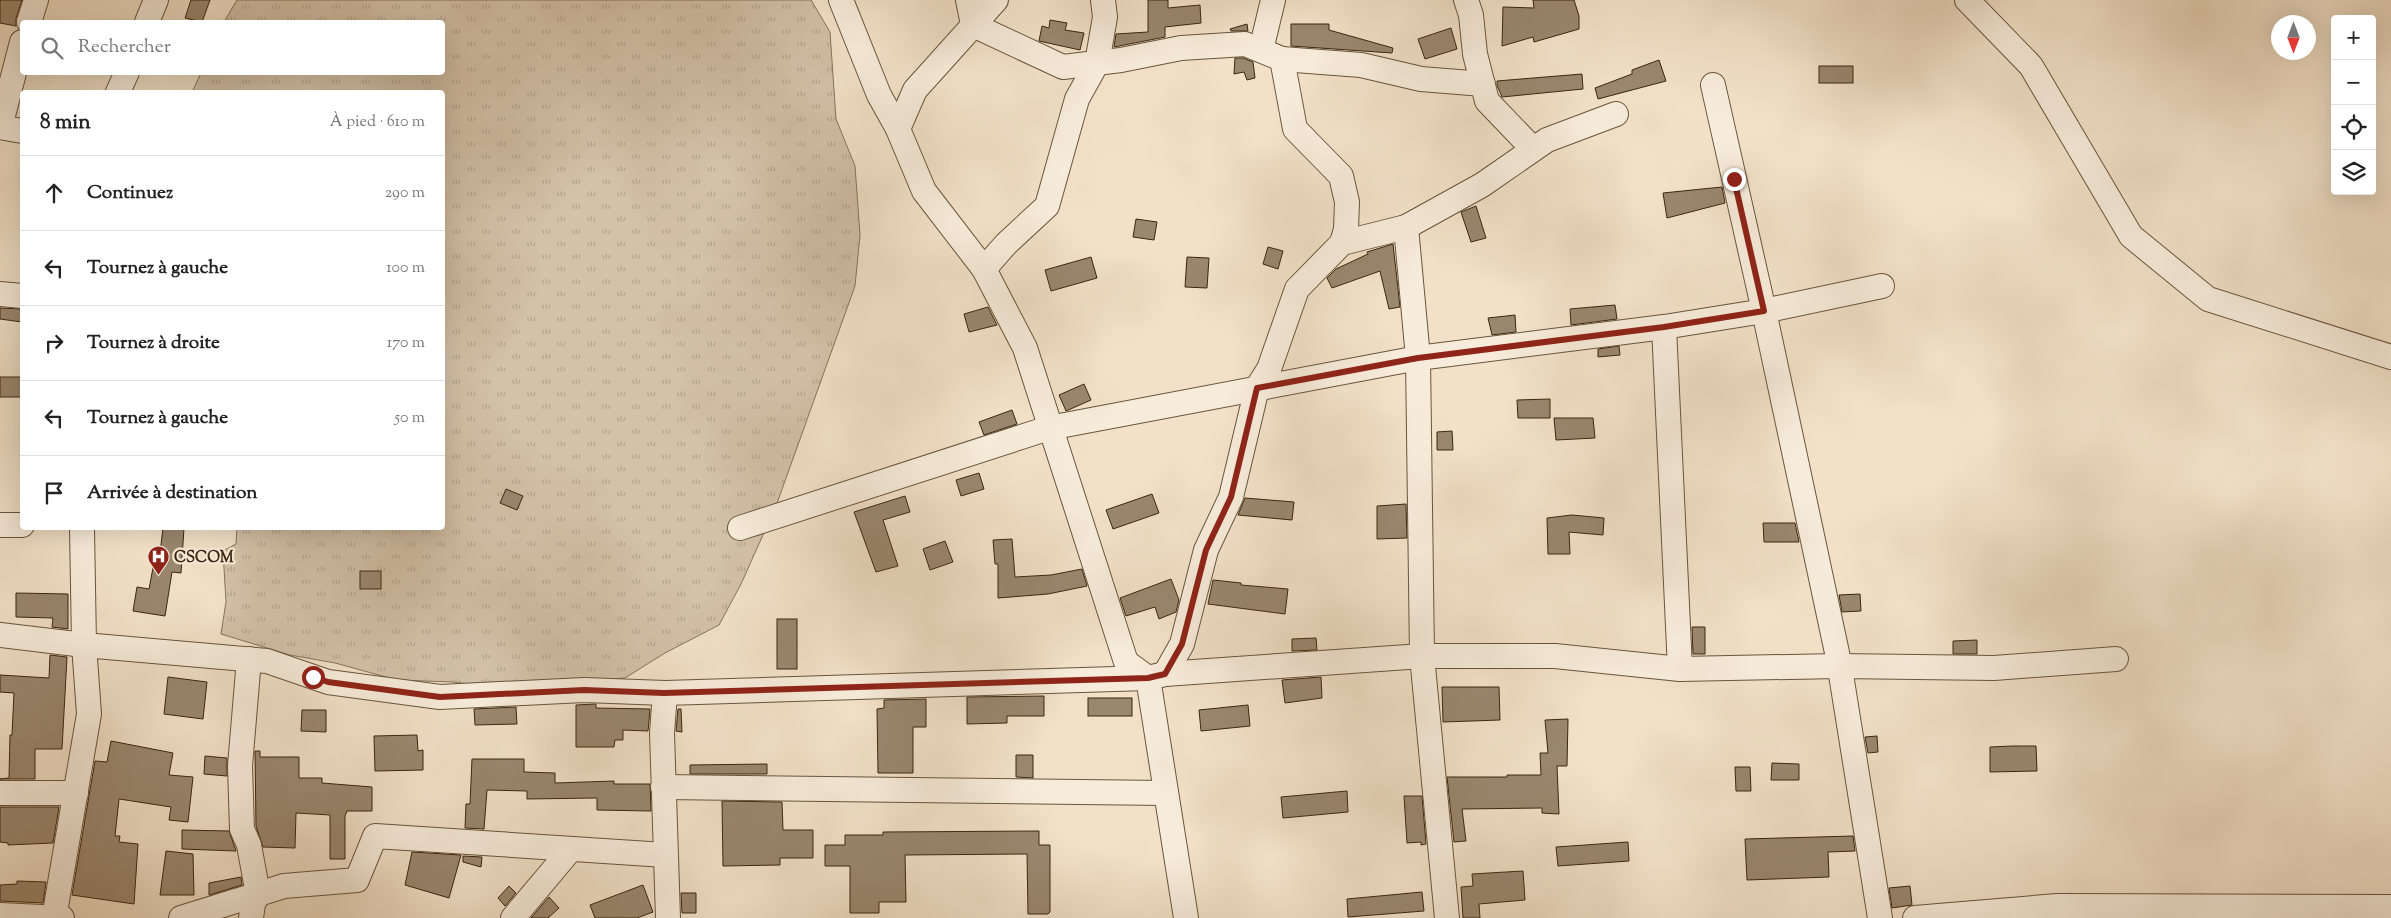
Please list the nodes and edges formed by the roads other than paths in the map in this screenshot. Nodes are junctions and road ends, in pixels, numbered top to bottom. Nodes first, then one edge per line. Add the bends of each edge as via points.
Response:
1 (36, 0) edge
2 (156, 0) edge
3 (841, 0) edge
4 (968, 0) edge
5 (996, 0) edge
6 (1103, 0) edge
7 (1273, 0) edge
8 (1466, 0) edge
9 (1967, 0) edge
10 (30, 20) edge
11 (148, 20) edge
12 (973, 25) junction
13 (20, 50) edge
14 (1261, 50) junction
15 (1282, 59) junction
16 (1097, 63) junction
17 (125, 75) edge
18 (1482, 84) junction
19 (1713, 85) dead end
20 (119, 90) edge
21 (1616, 114) dead end
22 (0, 127) edge
23 (898, 129) junction
24 (20, 132) edge
25 (1533, 149) junction
26 (1406, 227) junction
27 (1342, 243) junction
28 (984, 269) junction
29 (1882, 286) dead end
30 (0, 294) edge
31 (20, 296) edge
32 (1764, 311) junction
33 (1664, 327) junction
34 (2391, 356) edge
35 (1418, 358) junction
36 (1257, 388) junction
37 (1049, 428) junction
38 (0, 525) edge
39 (20, 525) edge
40 (740, 528) dead end
41 (82, 530) edge
42 (0, 635) edge
43 (84, 646) junction
44 (1422, 656) junction
45 (249, 659) junction
46 (2116, 659) dead end
47 (1840, 666) junction
48 (1680, 669) junction
49 (1156, 676) junction
50 (664, 693) junction
51 (663, 787) junction
52 (1166, 792) junction
53 (0, 793) edge
54 (76, 793) junction
55 (571, 849) junction
56 (665, 855) junction
57 (258, 894) junction
58 (2391, 908) edge
59 (2057, 912) edge
60 (0, 915) edge
61 (56, 918) edge
62 (181, 918) edge
63 (251, 918) edge
64 (513, 918) edge
65 (668, 918) edge
66 (1186, 918) edge
67 (1448, 918) edge
68 (1880, 918) edge
69 (1914, 918) edge

1 - 10 street
2 - 11 street
3 - 23 street via 880,96
4 - 12 street
5 - 12 street
6 - 16 street via 1105,17
7 - 14 street
8 - 18 street
9 - 34 street via 2030,66 2131,236 2208,299
12 - 16 street via 1063,67
12 - 23 street via 915,90
13 - 22 street
14 - 15 street
14 - 16 street via 1245,44 1181,48
15 - 18 street via 1361,65 1421,79
15 - 27 street via 1295,129 1341,176 1347,202
16 - 28 street via 1076,99 1047,206
17 - 20 street
18 - 25 street via 1487,101
19 - 32 street
21 - 25 street via 1546,140
22 - 24 street
23 - 28 street via 924,191
25 - 26 street via 1482,185
26 - 27 street
26 - 35 street
27 - 36 street via 1297,289 1269,369
28 - 37 street via 1025,348
29 - 32 street
30 - 31 street
32 - 33 street
32 - 47 street
33 - 35 street
33 - 48 street
35 - 36 street
35 - 44 street
36 - 37 street
36 - 49 street via 1231,497 1206,550 1182,644
37 - 40 street
37 - 49 street via 1126,662
38 - 39 street
41 - 43 street
42 - 43 street
43 - 45 street
43 - 54 street via 89,714
44 - 48 street via 1555,656
44 - 49 street
44 - 67 street
45 - 50 street via 267,661 328,682 440,697 584,690
45 - 57 street via 240,766 242,829 249,845
46 - 47 street via 1994,668
47 - 48 street
47 - 68 street
49 - 50 street
49 - 52 street
50 - 51 street
51 - 52 street
51 - 56 street
52 - 66 street
53 - 54 street
54 - 61 street
55 - 56 street
55 - 57 street via 375,836 357,880 284,886
55 - 64 street
56 - 65 street
57 - 62 street
57 - 63 street
58 - 59 street
59 - 69 street
60 - 61 street

